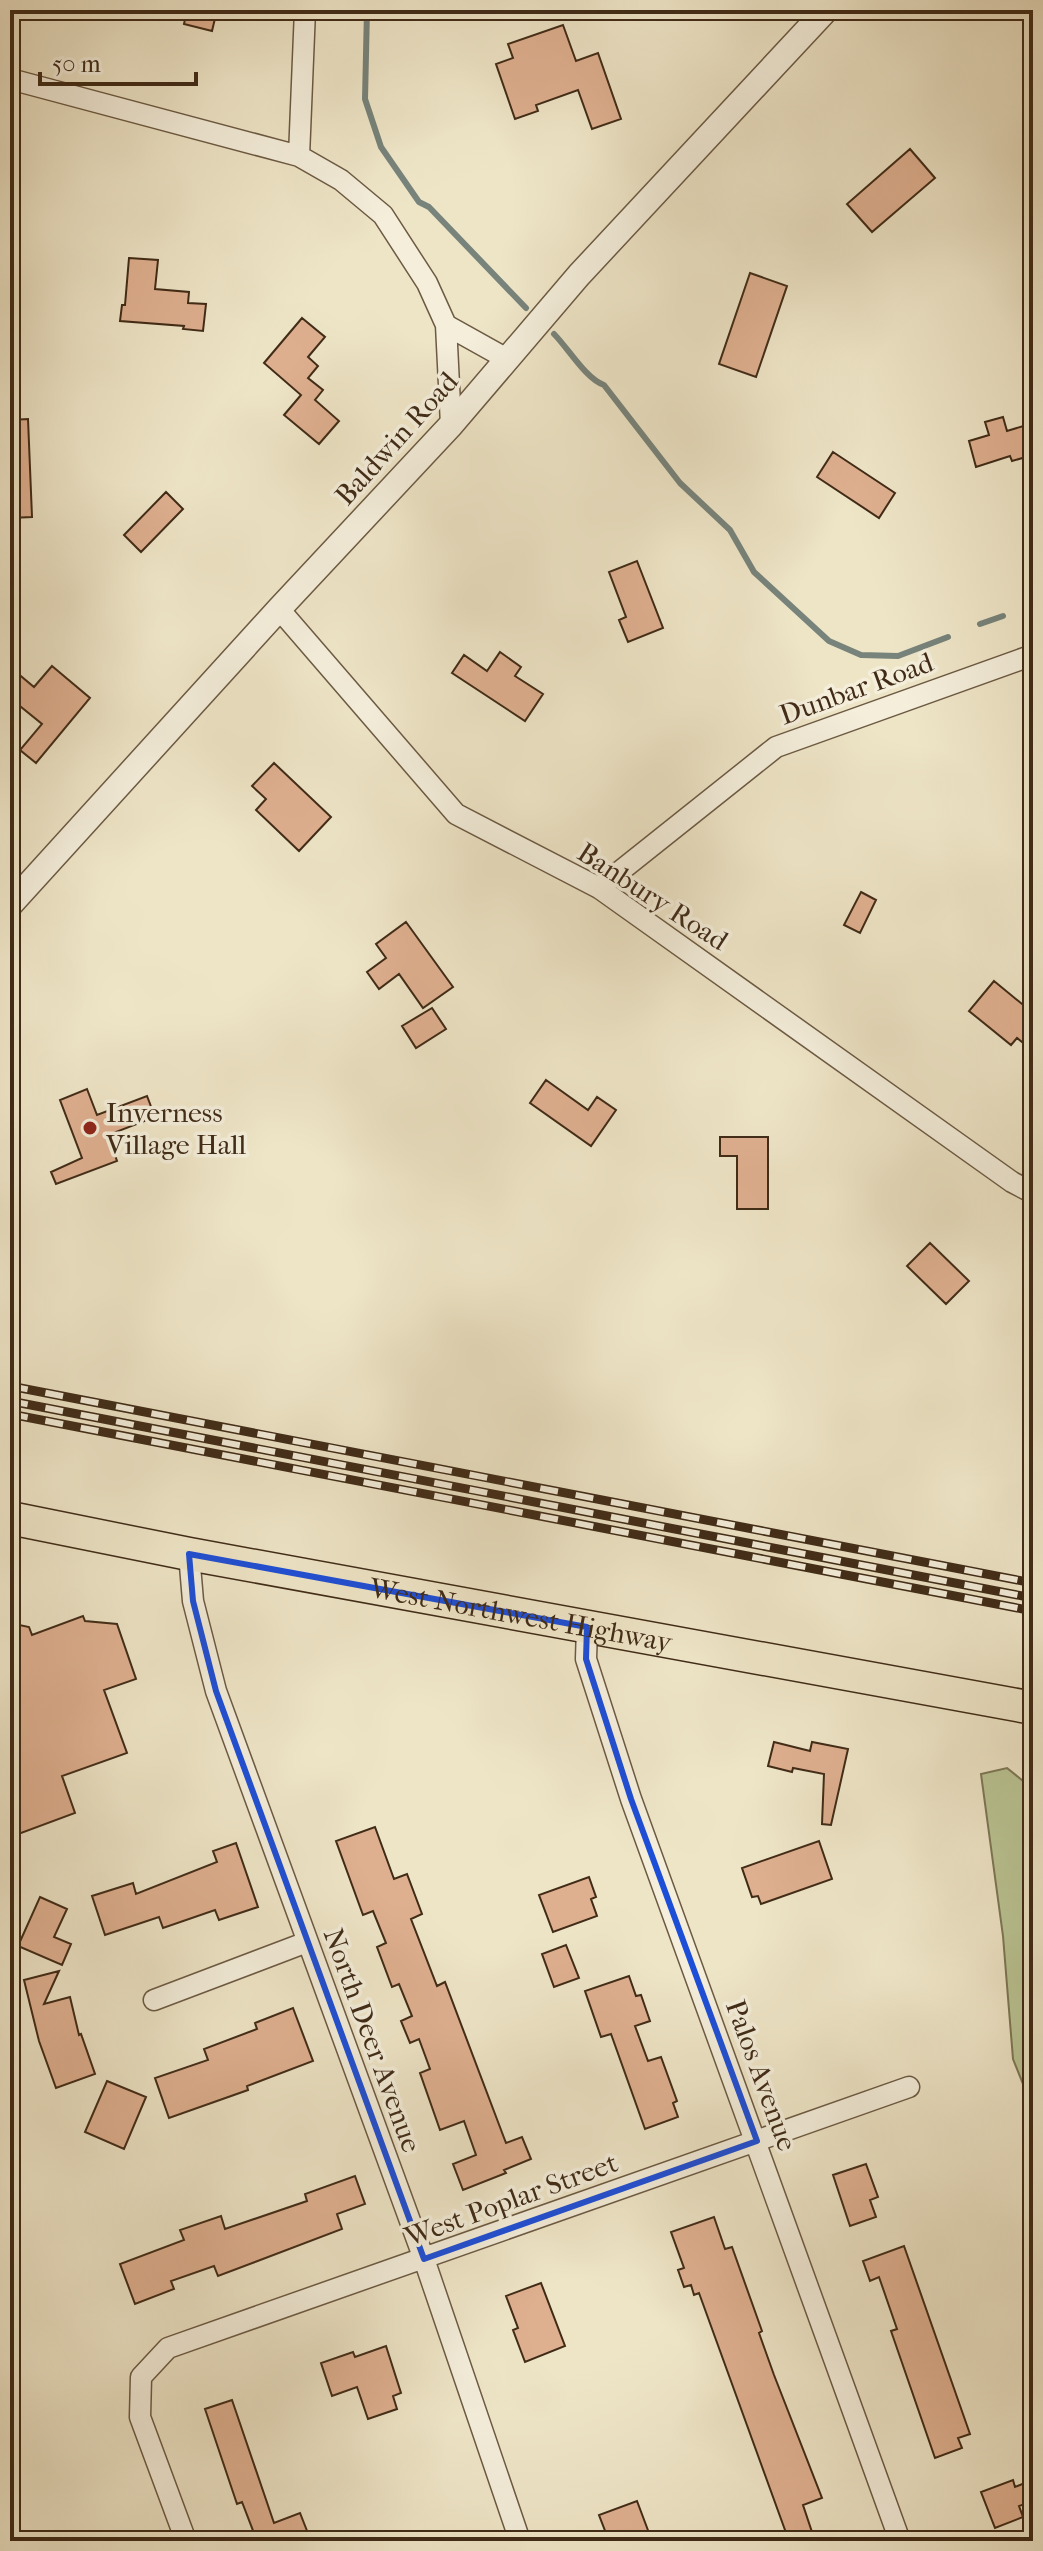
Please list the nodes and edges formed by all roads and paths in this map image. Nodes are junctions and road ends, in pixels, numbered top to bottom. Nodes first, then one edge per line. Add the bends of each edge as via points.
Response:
1 (305, 10) edge
2 (826, 10) edge
3 (10, 79) edge
4 (299, 156) junction
5 (446, 325) junction
6 (507, 359) junction
7 (451, 425) junction
8 (279, 609) junction
9 (1033, 655) edge
10 (599, 888) junction
11 (10, 905) edge
12 (1033, 1193) edge
13 (10, 1518) edge
14 (189, 1554) junction
15 (587, 1627) junction
16 (1033, 1708) edge
17 (307, 1942) junction
18 (154, 2000) dead end
19 (909, 2087) dead end
20 (757, 2141) junction
21 (424, 2259) junction
22 (186, 2541) edge
23 (520, 2541) edge
24 (900, 2541) edge

1 - 4 street
2 - 6 street, Baldwin Road
3 - 4 street
4 - 5 street via 341,180 383,215 427,283
5 - 6 street
5 - 7 street
6 - 7 street, Baldwin Road
7 - 8 street, Baldwin Road
8 - 10 street, Banbury Road via 456,814
8 - 11 street, Baldwin Road
9 - 10 street, Dunbar Road via 776,747
10 - 12 street, Banbury Road
13 - 14 main road, West Northwest Highway
14 - 15 main road, West Northwest Highway
14 - 17 street, North Deer Avenue via 193,1601 216,1691
15 - 16 main road, West Northwest Highway
15 - 20 street, Palos Avenue via 586,1659 631,1799
17 - 18 street
17 - 21 street, North Deer Avenue
19 - 20 street, West Poplar Street
20 - 21 street, West Poplar Street
20 - 24 street, Palos Avenue
21 - 22 street, West Poplar Street via 168,2348 141,2377 140,2417
21 - 23 street, North Deer Avenue

